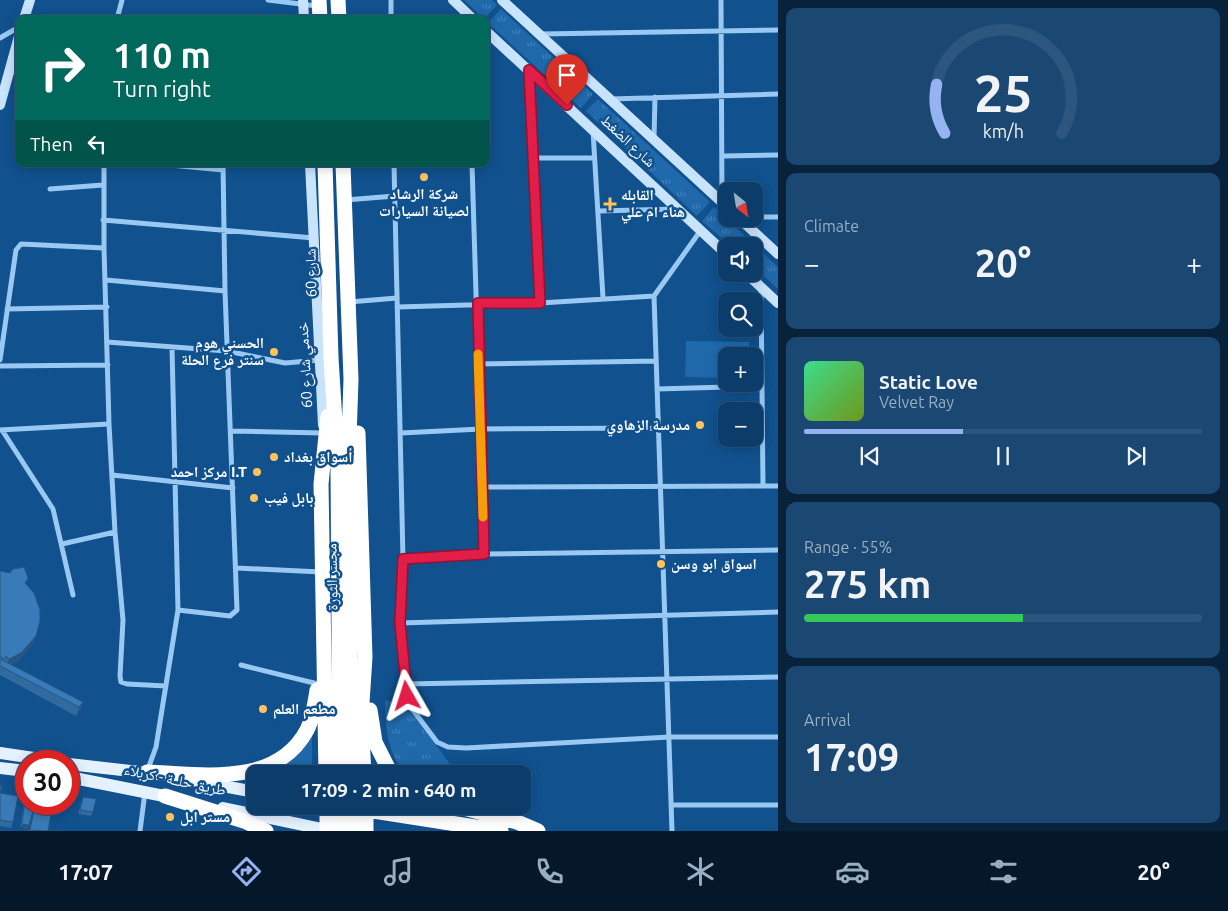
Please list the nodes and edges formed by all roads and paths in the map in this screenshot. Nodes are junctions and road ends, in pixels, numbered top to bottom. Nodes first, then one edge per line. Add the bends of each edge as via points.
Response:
1 (30, 0) edge
2 (122, 0) edge
3 (268, 0) edge
4 (338, 0) edge
5 (391, 0) edge
6 (453, 0) edge
7 (502, 0) edge
8 (721, 0) edge
9 (303, 2) edge
10 (320, 8) edge
11 (25, 15) edge
12 (117, 15) edge
13 (304, 15) edge
14 (338, 15) edge
15 (391, 15) edge
16 (467, 15) edge
17 (15, 29) edge
18 (778, 30) edge
19 (722, 31) junction
20 (540, 34) junction
21 (490, 35) edge
22 (0, 38) edge
23 (15, 50) edge
24 (529, 70) junction
25 (778, 94) edge
26 (722, 95) junction
27 (655, 97) junction
28 (610, 99) junction
29 (0, 104) edge
30 (593, 128) junction
31 (654, 140) junction
32 (778, 155) edge
33 (723, 156) junction
34 (534, 158) junction
35 (594, 158) junction
36 (104, 167) edge
37 (223, 167) edge
38 (310, 167) edge
39 (325, 167) edge
40 (343, 167) edge
41 (394, 167) edge
42 (472, 167) edge
43 (724, 182) edge
44 (103, 185) junction
45 (50, 189) dead end
46 (395, 196) junction
47 (718, 199) edge
48 (344, 200) junction
49 (679, 209) junction
50 (598, 211) junction
51 (763, 217) edge
52 (778, 217) edge
53 (103, 220) junction
54 (750, 228) edge
55 (225, 230) junction
56 (701, 230) junction
57 (314, 238) junction
58 (718, 246) edge
59 (104, 248) junction
60 (778, 254) edge
61 (106, 280) junction
62 (756, 282) edge
63 (761, 286) junction
64 (225, 291) junction
65 (654, 296) junction
66 (397, 298) junction
67 (603, 298) junction
68 (348, 302) junction
69 (478, 303) junction
70 (540, 303) junction
71 (778, 303) edge
72 (107, 307) junction
73 (397, 307) junction
74 (7, 309) junction
75 (107, 342) junction
76 (172, 347) junction
77 (762, 347) edge
78 (227, 351) junction
79 (0, 360) edge
80 (320, 360) junction
81 (656, 361) junction
82 (478, 364) junction
83 (108, 365) junction
84 (0, 366) edge
85 (351, 380) junction
86 (333, 382) junction
87 (718, 387) edge
88 (657, 389) junction
89 (762, 392) edge
90 (109, 424) junction
91 (659, 428) junction
92 (481, 429) junction
93 (1, 430) edge
94 (231, 431) junction
95 (401, 433) junction
96 (323, 439) junction
97 (343, 469) junction
98 (112, 475) junction
99 (174, 482) junction
100 (661, 486) junction
101 (763, 486) junction
102 (778, 486) edge
103 (483, 487) junction
104 (233, 488) junction
105 (115, 532) junction
106 (62, 544) junction
107 (778, 550) edge
108 (663, 551) junction
109 (484, 554) junction
110 (403, 559) junction
111 (237, 568) junction
112 (322, 572) junction
113 (73, 595) dead end
114 (178, 610) junction
115 (778, 612) edge
116 (665, 614) junction
117 (400, 623) junction
118 (323, 656) junction
119 (365, 657) junction
120 (241, 665) dead end
121 (778, 677) edge
122 (668, 681) junction
123 (318, 684) junction
124 (405, 684) junction
125 (166, 686) junction
126 (325, 718) junction
127 (362, 718) junction
128 (778, 737) edge
129 (670, 738) junction
130 (0, 753) edge
131 (15, 755) edge
132 (80, 765) edge
133 (326, 765) edge
134 (340, 765) edge
135 (351, 765) edge
136 (364, 765) edge
137 (386, 765) edge
138 (85, 766) junction
139 (0, 768) edge
140 (100, 768) junction
141 (15, 770) edge
142 (147, 772) junction
143 (80, 779) edge
144 (83, 779) junction
145 (97, 782) junction
146 (246, 790) edge
147 (146, 792) junction
148 (166, 796) junction
149 (672, 805) junction
150 (778, 805) edge
151 (329, 815) edge
152 (338, 815) edge
153 (351, 815) edge
154 (366, 815) edge
155 (407, 815) edge
156 (490, 815) edge
157 (140, 831) edge
158 (266, 831) edge
159 (332, 831) edge
160 (351, 831) edge
161 (366, 831) edge
162 (501, 831) edge
163 (538, 831) edge
164 (672, 831) edge

1 - 11 street
2 - 12 street
3 - 9 street
4 - 14 highway
5 - 15 street
6 - 16 street
7 - 20 street, شارع الضغط
8 - 19 street
9 - 10 street
9 - 13 street
17 - 22 street
18 - 19 street
19 - 20 street
19 - 26 street
20 - 28 street, شارع الضغط
21 - 24 street, شارع الضغط
23 - 29 street
24 - 30 street, شارع الضغط
24 - 34 street
25 - 26 street
26 - 27 street
26 - 33 street
27 - 28 street
27 - 31 street
28 - 31 street, شارع الضغط
30 - 35 street
30 - 49 street, شارع الضغط
31 - 47 street, شارع الضغط
32 - 33 street
33 - 43 street
34 - 35 street
34 - 70 street
35 - 50 street
36 - 44 street
37 - 55 street
38 - 57 street, خدمي شارع 60
39 - 86 highway, شارع 60
40 - 48 highway
41 - 46 street
42 - 69 street
44 - 45 street
44 - 53 street
46 - 48 street
46 - 66 street
48 - 68 highway
49 - 50 street
49 - 56 street, شارع الضغط
50 - 67 street
51 - 52 street
53 - 55 street
53 - 59 street
54 - 60 street
55 - 57 street
55 - 64 street
56 - 58 street, شارع الضغط
56 - 65 street
57 - 80 street, خدمي شارع 60
59 - 61 street
59 - 74 street via 21,244 16,250
61 - 64 street
61 - 72 street
62 - 63 street
63 - 71 street
63 - 77 street
64 - 78 street
65 - 67 street
65 - 81 street
66 - 68 street
66 - 73 street
67 - 70 street
68 - 85 highway
69 - 70 street
69 - 73 street
69 - 82 street
72 - 74 street
72 - 75 street
73 - 95 street
74 - 79 street
75 - 76 street
75 - 83 street
76 - 78 street
76 - 99 street
78 - 80 street via 285,363
78 - 94 street
80 - 96 street, خدمي شارع 60
81 - 82 street
81 - 88 street
82 - 92 street
83 - 84 street
83 - 90 street
85 - 97 highway, مجسر الثورة
85 - 119 highway via 360,471
86 - 96 highway
86 - 97 highway, مجسر الثورة
87 - 88 street
88 - 91 street
89 - 101 street
90 - 93 street
90 - 98 street
91 - 92 street
91 - 100 street
92 - 95 street
92 - 103 street
93 - 106 street via 50,502
94 - 96 street
94 - 104 street
95 - 110 street
96 - 112 highway
97 - 134 highway, مجسر الثورة
97 - 135 highway, مجسر الثورة
98 - 99 street
98 - 105 street
99 - 104 street
99 - 114 street
100 - 101 street
100 - 103 street
100 - 108 street
101 - 102 street
103 - 109 street
104 - 111 street
105 - 106 street
105 - 125 street via 123,620 122,682
106 - 113 street
107 - 108 street
108 - 109 street
108 - 116 street
109 - 110 street
110 - 117 street
111 - 112 street
111 - 114 street via 237,610 234,614
112 - 118 highway
114 - 125 street
115 - 116 street
116 - 117 street
116 - 122 street
117 - 124 street
118 - 123 highway
118 - 126 highway
119 - 127 highway
119 - 137 highway via 375,742
120 - 123 street
121 - 122 street
122 - 124 street
122 - 129 street
123 - 142 highway via 307,730 296,746 266,767 238,775
124 - 129 street via 410,706 437,742 448,747
125 - 142 street via 156,747
126 - 127 highway via 327,729 335,734 356,729
126 - 133 highway
127 - 136 highway
128 - 129 street
129 - 149 street
130 - 131 main road
132 - 138 main road, طريق حلــة - كربلاء
138 - 140 main road, طريق حلــة - كربلاء
138 - 144 main road
139 - 141 main road
140 - 142 main road, طريق حلــة - كربلاء
140 - 145 main road via 96,774
142 - 146 main road, طريق حلــة - كربلاء
143 - 144 main road, طريق حلــة - كربلاء
144 - 145 main road, طريق حلــة - كربلاء
145 - 147 main road, طريق حلــة - كربلاء
147 - 148 main road, طريق حلــة - كربلاء
147 - 157 street
148 - 158 highway
148 - 159 main road, طريق حلــة - كربلاء
149 - 150 street
149 - 164 street
151 - 159 highway
152 - 159 highway
153 - 160 highway
154 - 161 highway
155 - 162 highway
156 - 163 highway

